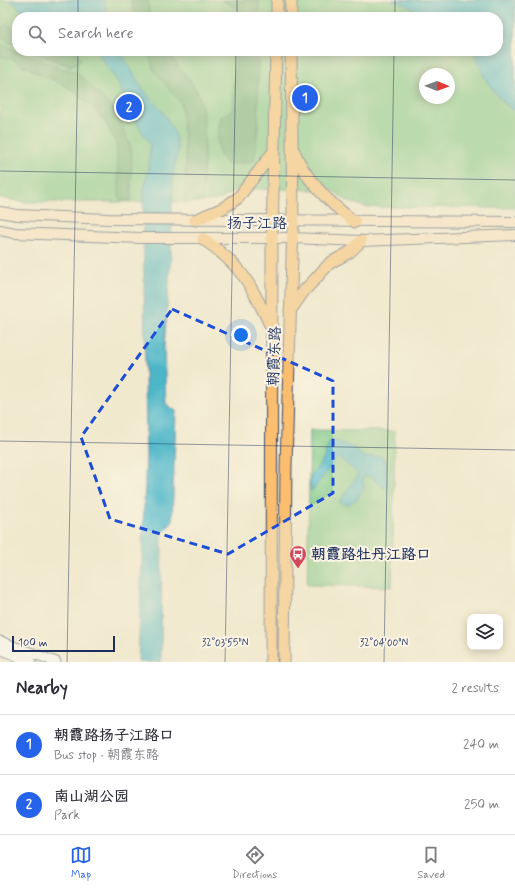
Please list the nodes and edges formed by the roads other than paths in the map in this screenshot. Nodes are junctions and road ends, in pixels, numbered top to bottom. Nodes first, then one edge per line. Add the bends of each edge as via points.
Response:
1 (276, 56) edge
2 (292, 56) edge
3 (292, 147) junction
4 (274, 150) junction
5 (0, 212) edge
6 (195, 220) junction
7 (273, 221) junction
8 (293, 222) junction
9 (355, 222) junction
10 (515, 222) edge
11 (0, 230) edge
12 (515, 235) edge
13 (272, 238) junction
14 (292, 238) junction
15 (203, 239) junction
16 (361, 241) junction
17 (290, 311) junction
18 (272, 328) junction
19 (0, 641) edge
20 (0, 649) edge
21 (31, 662) edge
22 (56, 662) edge
23 (271, 662) edge
24 (284, 662) edge

1 - 4 main road, 朝霞东路
2 - 3 main road, 朝霞东路
3 - 8 main road, 朝霞东路
3 - 9 main road via 308,176 326,199
4 - 6 main road via 238,198 223,208
4 - 7 main road, 朝霞东路
5 - 6 main road, 扬子江路 via 17,215
6 - 7 main road, 扬子江路
7 - 8 main road, 扬子江路
7 - 13 main road, 朝霞东路
8 - 9 main road, 扬子江路
8 - 14 main road, 朝霞东路
9 - 10 main road, 扬子江路
11 - 15 main road, 扬子江路 via 15,233
12 - 16 main road, 扬子江路
13 - 14 main road, 扬子江路
13 - 15 main road, 扬子江路
13 - 18 main road, 朝霞东路
14 - 16 main road, 扬子江路
14 - 17 main road, 朝霞东路
15 - 18 main road via 221,251 240,270 252,287
16 - 17 main road via 350,252 330,263 304,291
17 - 24 main road, 朝霞东路
18 - 23 main road, 朝霞东路
19 - 22 street
20 - 21 street

